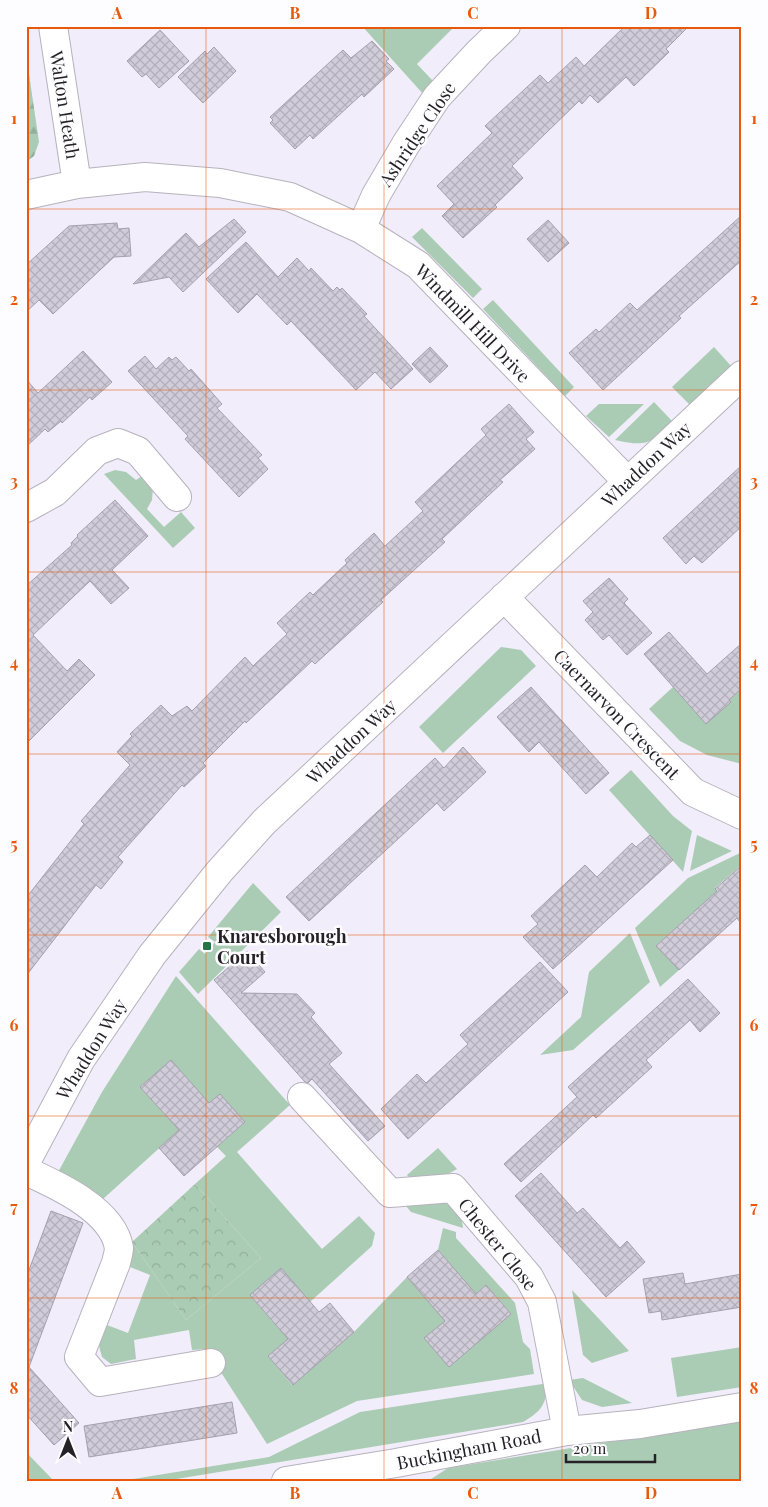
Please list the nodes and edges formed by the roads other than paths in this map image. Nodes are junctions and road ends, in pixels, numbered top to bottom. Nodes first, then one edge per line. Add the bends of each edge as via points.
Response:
1 (53, 26) edge
2 (506, 26) edge
3 (77, 184) junction
4 (26, 194) edge
5 (361, 229) junction
6 (742, 375) edge
7 (627, 481) junction
8 (177, 497) dead end
9 (26, 508) edge
10 (504, 597) junction
11 (742, 815) edge
12 (302, 1098) dead end
13 (26, 1162) edge
14 (26, 1171) edge
15 (211, 1363) dead end
16 (742, 1407) edge
17 (567, 1431) junction
18 (398, 1472) edge
19 (286, 1481) edge

1 - 3 street, Walton Heath
2 - 5 street, Ashridge Close via 437,97 376,195
3 - 4 street, Windmill Hill Drive
3 - 5 street, Windmill Hill Drive via 145,177 220,183 290,197
5 - 7 street, Windmill Hill Drive via 418,265
6 - 7 street, Whaddon Way
7 - 10 street, Whaddon Way
8 - 9 street via 138,450 118,443 97,451 55,492
10 - 11 street, Caernarvon Crescent via 692,792
10 - 13 street, Whaddon Way via 264,822 219,872 152,955 80,1059
12 - 17 street, Chester Close via 390,1193 453,1188 529,1277 542,1302
14 - 15 street via 48,1180 97,1210 119,1248 79,1357 100,1382
16 - 17 street, Buckingham Road via 640,1424
17 - 18 street, Buckingham Road
18 - 19 street, Buckingham Road

